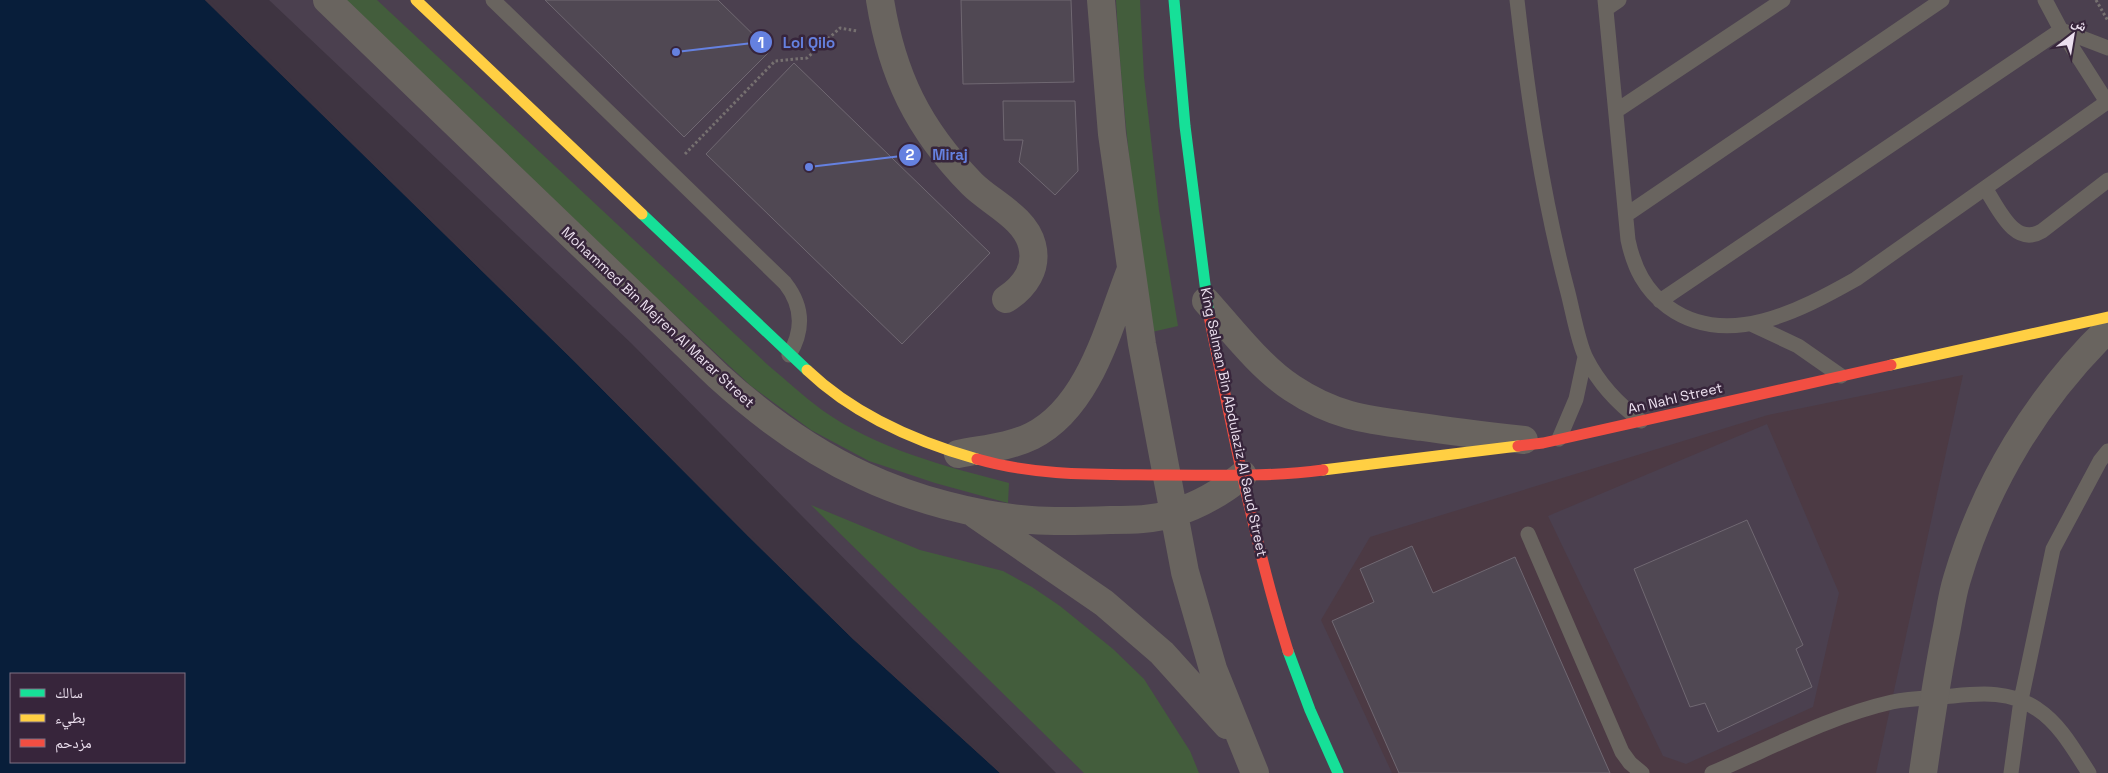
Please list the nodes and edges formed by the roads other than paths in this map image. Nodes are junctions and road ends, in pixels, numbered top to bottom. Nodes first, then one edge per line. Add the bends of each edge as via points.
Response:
1 (327, 0) edge
2 (416, 0) edge
3 (493, 0) edge
4 (880, 0) edge
5 (1101, 0) edge
6 (1174, 0) edge
7 (1517, 0) edge
8 (1619, 0) edge
9 (1783, 0) edge
10 (1942, 0) edge
11 (2045, 0) edge
12 (1605, 4) edge
13 (2061, 30) junction
14 (2108, 48) edge
15 (2107, 103) edge
16 (1616, 111) junction
17 (2108, 180) edge
18 (1985, 188) junction
19 (1626, 214) junction
20 (1131, 267) junction
21 (1006, 299) dead end
22 (1660, 300) junction
23 (1206, 301) junction
24 (2108, 317) edge
25 (1751, 324) junction
26 (2108, 329) edge
27 (789, 355) junction
28 (1585, 356) junction
29 (1841, 376) junction
30 (1641, 421) junction
31 (1551, 441) junction
32 (2108, 451) edge
33 (958, 454) junction
34 (1168, 475) junction
35 (1243, 475) junction
36 (971, 511) junction
37 (1174, 513) junction
38 (1528, 534) dead end
39 (1933, 698) junction
40 (2021, 700) junction
41 (1240, 742) junction
42 (1255, 773) edge
43 (1338, 773) edge
44 (1640, 773) edge
45 (1712, 773) edge
46 (1923, 773) edge
47 (2011, 773) edge
48 (2089, 773) edge

1 - 36 street, Mohammed Bin Mejren Al Marar Street via 751,406 786,433 864,476 906,493
2 - 27 street
3 - 27 lane via 793,294 800,318 796,344
4 - 21 street via 895,67 926,129 973,185 1028,233 1033,245 1032,271 1017,292
5 - 20 street via 1112,134
6 - 23 street, King Salman Bin Abdulaziz Al Saud Street
7 - 28 lane via 1541,172
8 - 12 lane
9 - 16 lane
10 - 19 lane
11 - 13 lane
12 - 16 lane
13 - 14 lane
13 - 15 lane
13 - 22 lane
15 - 18 lane
16 - 19 lane
17 - 18 lane via 2042,231 2029,236 2012,228
18 - 25 lane via 1856,279 1805,305
19 - 22 lane via 1632,258 1639,275
20 - 33 street via 1091,373 1068,408 1031,436
20 - 34 street via 1148,380
22 - 25 lane via 1695,322 1713,326
23 - 31 street via 1290,387 1339,413 1365,420
23 - 35 street, King Salman Bin Abdulaziz Al Saud Street
24 - 29 street, An Nahl Street
25 - 29 lane via 1798,346
26 - 39 street via 2061,380 2034,417 1988,497 1956,581
27 - 33 street via 845,400 881,422
28 - 30 lane via 1609,392
28 - 31 lane via 1576,399
29 - 30 street, An Nahl Street
30 - 31 street, An Nahl Street
31 - 35 street, An Nahl Street via 1318,471
32 - 40 lane via 2054,549
33 - 34 street via 1029,470 1065,474
34 - 35 street
34 - 37 street
35 - 37 street, Mohammed Bin Mejren Al Marar Street via 1199,504
35 - 43 street, King Salman Bin Abdulaziz Al Saud Street via 1272,599 1289,653
36 - 37 street, Mohammed Bin Mejren Al Marar Street via 1029,520 1071,522 1132,520
36 - 41 street via 1104,603 1169,660
37 - 41 street via 1195,609
38 - 44 lane via 1622,752
39 - 40 lane via 1988,693
39 - 45 lane via 1895,702 1858,711
39 - 46 street
40 - 47 lane
40 - 48 lane via 2052,720
41 - 42 street

